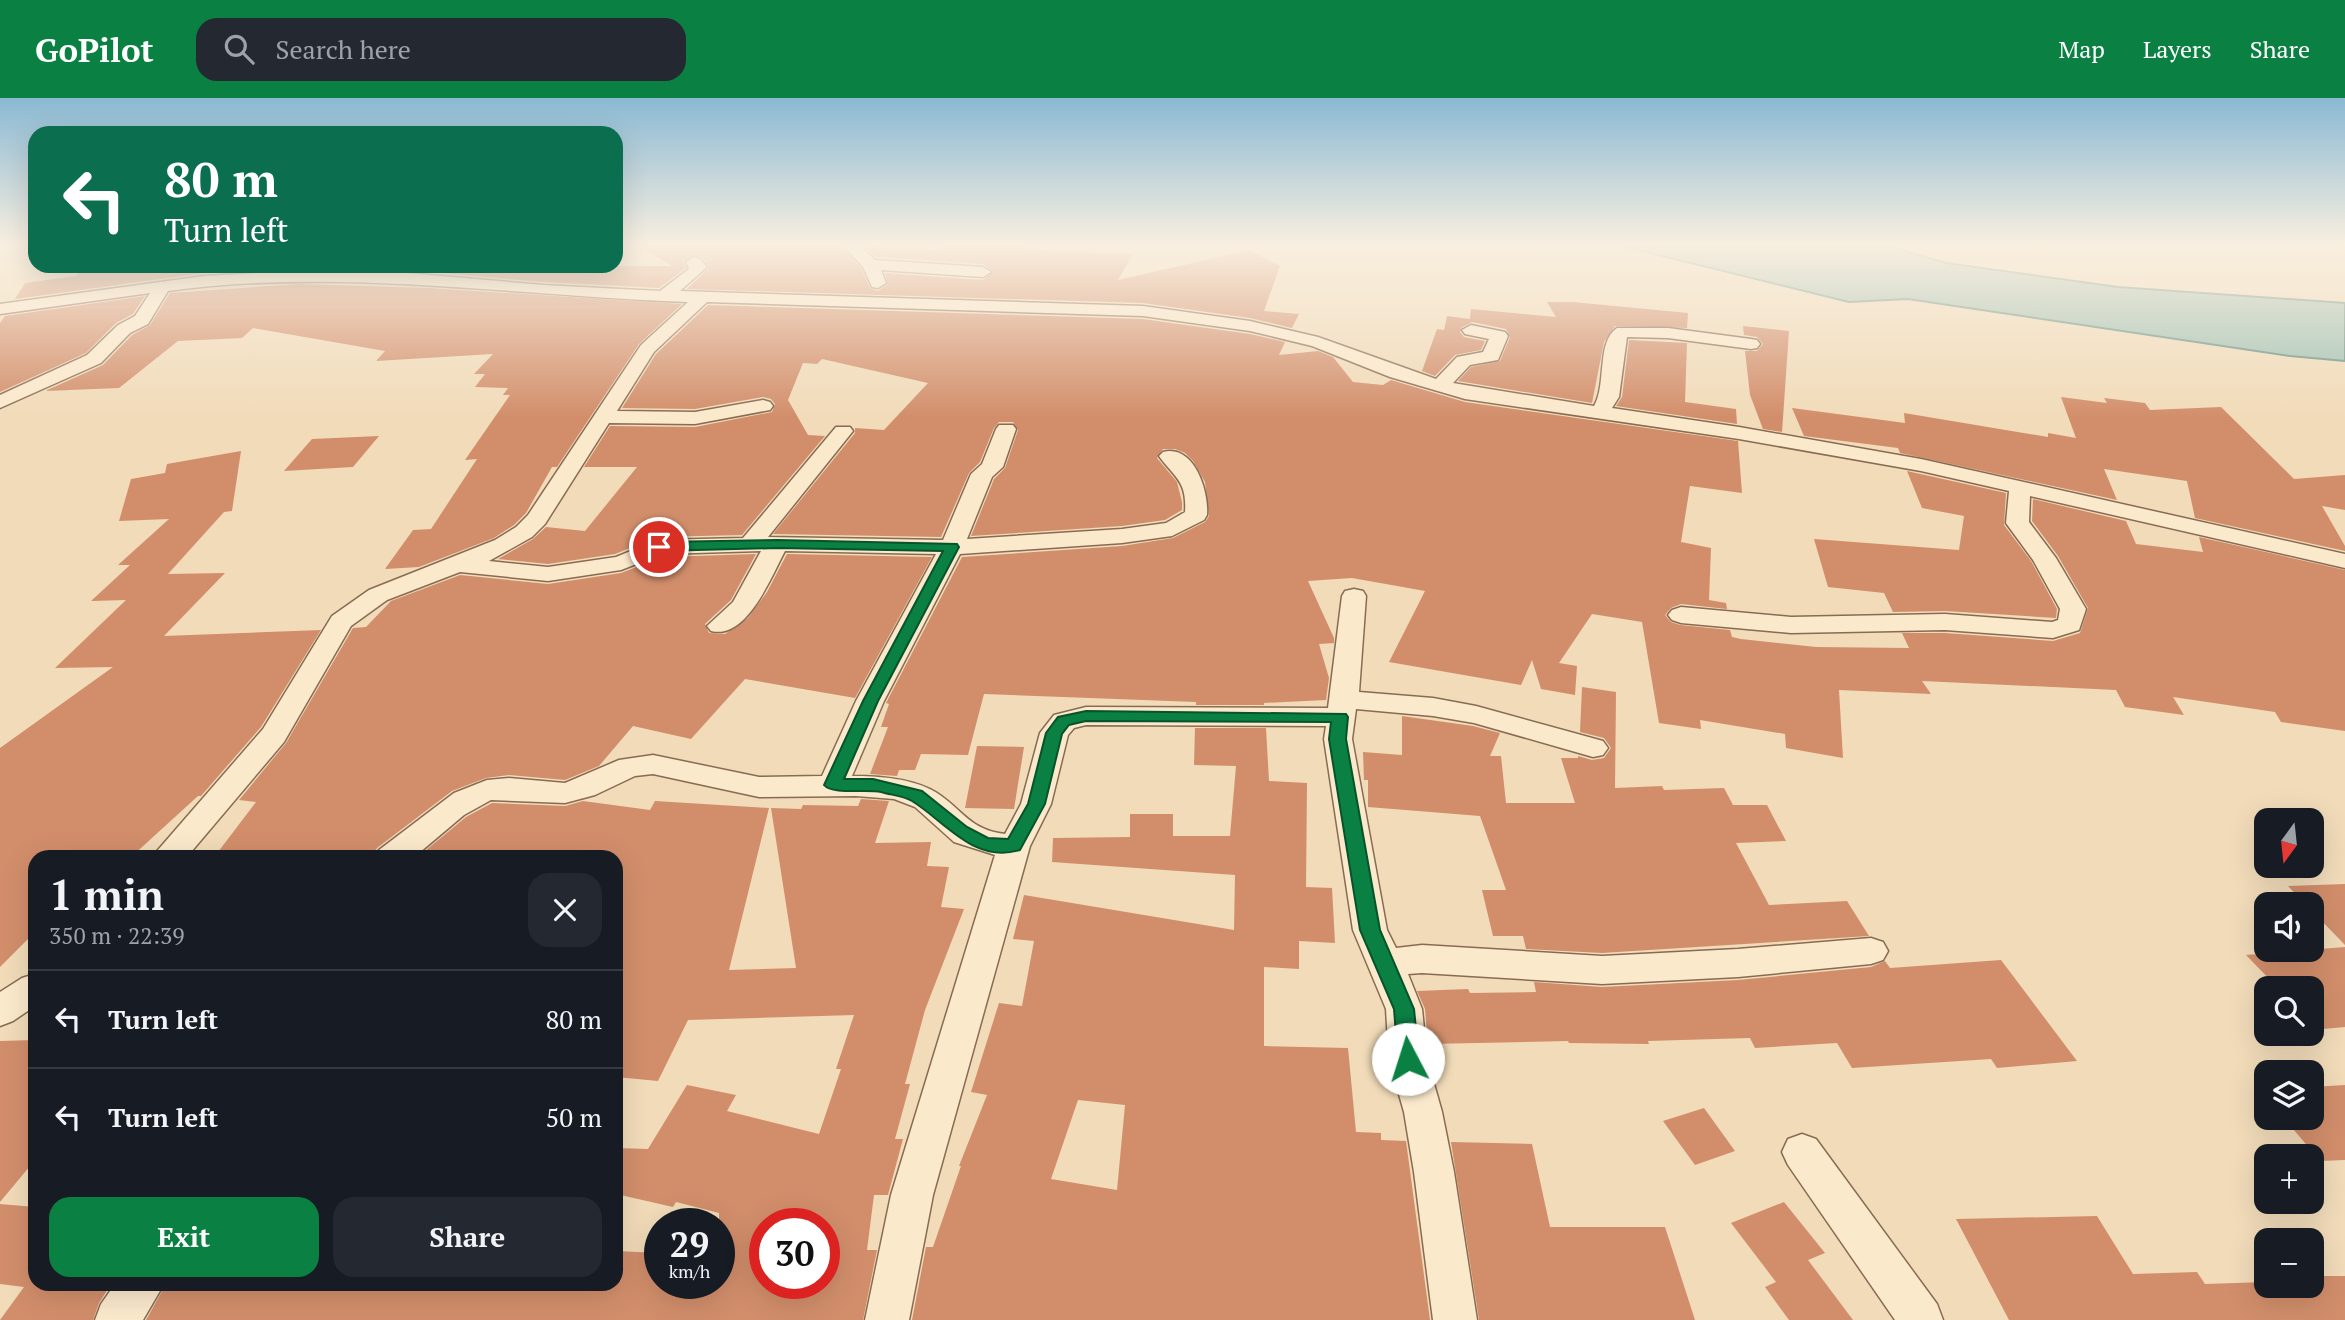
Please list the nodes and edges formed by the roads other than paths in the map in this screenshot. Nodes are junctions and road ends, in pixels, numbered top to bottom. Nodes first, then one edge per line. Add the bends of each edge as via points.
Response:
1 (41, 303) edge
2 (152, 303) edge
3 (697, 303) edge
4 (925, 303) edge
5 (0, 309) edge
6 (1471, 330) dead end
7 (1751, 344) dead end
8 (1440, 386) junction
9 (0, 402) edge
10 (763, 406) dead end
11 (1600, 412) junction
12 (601, 417) junction
13 (1006, 429) dead end
14 (843, 431) dead end
15 (1170, 456) dead end
16 (2020, 488) junction
17 (750, 544) junction
18 (777, 544) junction
19 (952, 547) junction
20 (2345, 561) edge
21 (459, 565) junction
22 (1354, 596) dead end
23 (1681, 615) dead end
24 (720, 626) dead end
25 (1342, 708) junction
26 (1592, 748) dead end
27 (833, 785) junction
28 (1014, 846) junction
29 (174, 850) edge
30 (401, 850) edge
31 (1871, 951) dead end
32 (1387, 963) junction
33 (28, 993) edge
34 (0, 1011) edge
35 (1802, 1152) dead end
36 (137, 1291) edge
37 (117, 1320) edge
38 (887, 1320) edge
39 (1455, 1320) edge
40 (1921, 1320) edge

1 - 5 street
2 - 9 street via 142,320 124,329 94,359
3 - 12 street via 650,344
4 - 8 street via 1100,307 1191,316 1318,342
6 - 8 street via 1499,336 1491,356 1464,360
7 - 11 street via 1623,332 1615,344 1609,397
8 - 11 street via 1504,400
10 - 12 street via 695,418
11 - 16 street via 1922,465
12 - 21 street via 537,519 503,545
13 - 19 street
14 - 17 street
15 - 19 street via 1190,474 1197,505 1196,516 1172,529
16 - 20 street
16 - 23 street via 2017,523 2044,558 2073,609 2070,625 2053,630 1945,622 1791,625
17 - 18 street
17 - 21 street via 659,547 621,563 548,574
18 - 19 street
18 - 24 street via 743,606
19 - 27 street via 870,701
21 - 29 street via 378,594 341,621 274,735
22 - 25 street
25 - 26 street via 1433,707
25 - 28 street via 1270,719 1086,716 1064,721 1054,733 1037,804
25 - 32 street via 1338,739 1370,930
27 - 28 street via 873,785 916,795 961,832 985,844
27 - 30 street via 759,787 663,765 638,765 565,793 508,787 476,794
28 - 38 street via 912,1195
31 - 32 street via 1602,970 1422,958
32 - 39 street via 1404,1009 1408,1059 1434,1172
33 - 34 street
35 - 40 street
36 - 37 street

